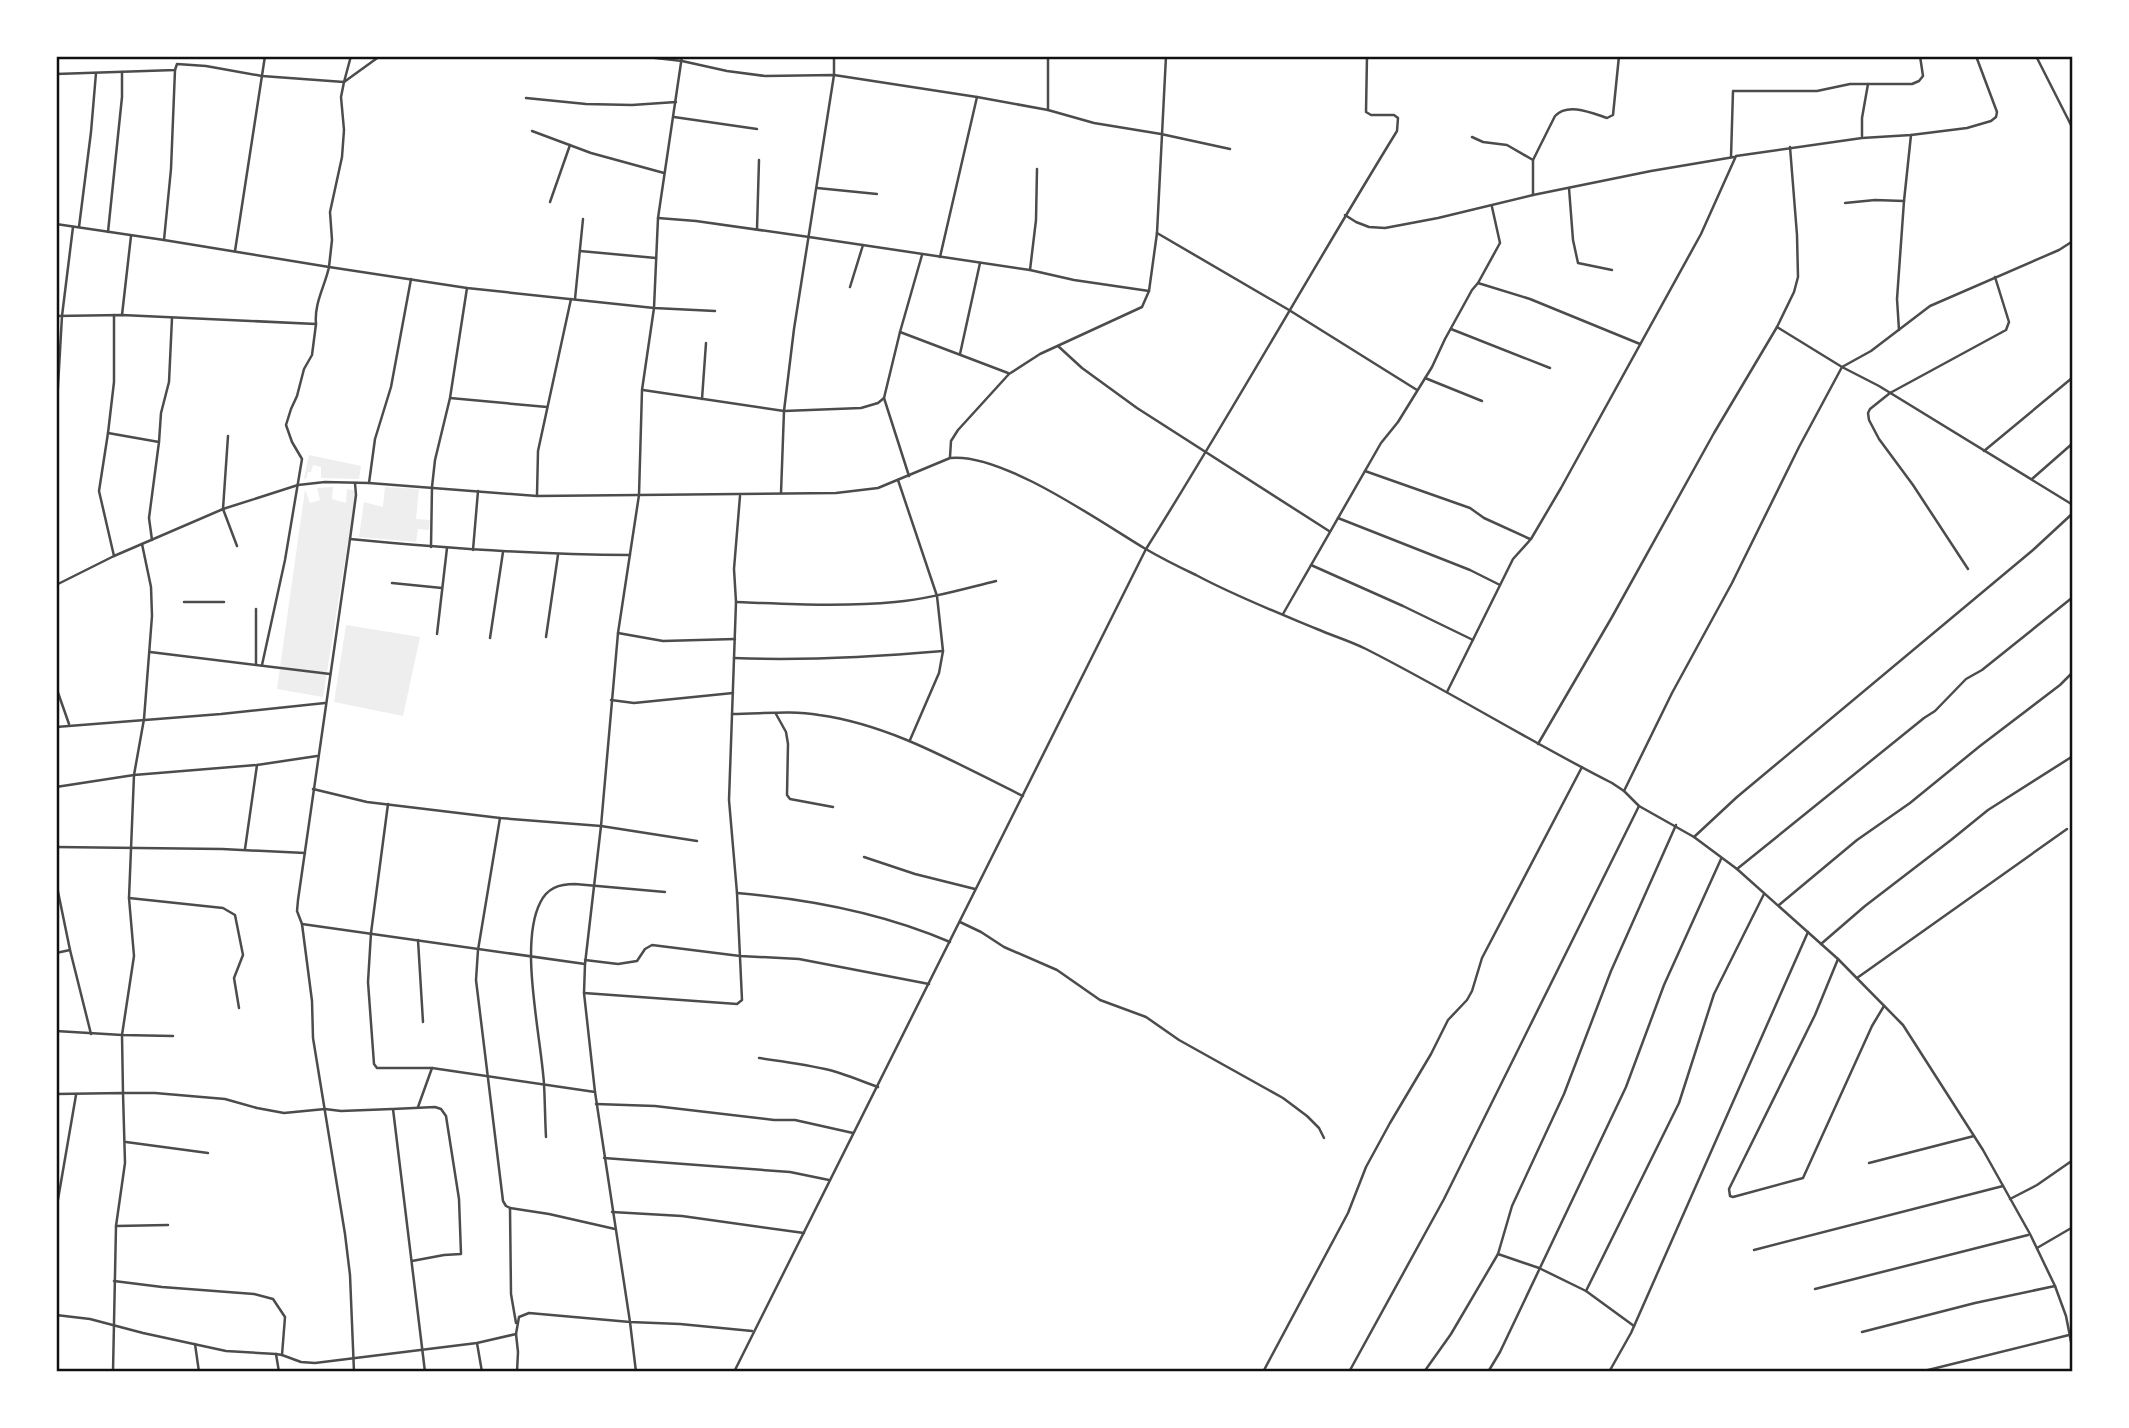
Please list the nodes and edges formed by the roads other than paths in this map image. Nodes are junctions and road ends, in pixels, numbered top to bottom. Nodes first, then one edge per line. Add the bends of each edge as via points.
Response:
1 (265, 56) edge
2 (351, 56) edge
3 (380, 56) edge
4 (638, 56) edge
5 (834, 56) edge
6 (1048, 56) edge
7 (1166, 56) edge
8 (1367, 56) edge
9 (1619, 56) edge
10 (1920, 56) edge
11 (1976, 56) edge
12 (2036, 56) edge
13 (682, 58) edge
14 (175, 70) junction
15 (122, 72) junction
16 (56, 74) edge
17 (96, 74) junction
18 (834, 75) junction
19 (262, 76) junction
20 (344, 82) junction
21 (1868, 84) junction
22 (977, 97) junction
23 (526, 98) dead end
24 (676, 102) junction
25 (1048, 110) junction
26 (673, 117) junction
27 (757, 129) dead end
28 (2073, 129) edge
29 (532, 131) dead end
30 (1161, 134) junction
31 (1911, 135) junction
32 (1472, 137) dead end
33 (1862, 138) junction
34 (570, 145) junction
35 (1790, 147) junction
36 (1230, 149) dead end
37 (1736, 156) junction
38 (1731, 157) junction
39 (759, 160) dead end
40 (1534, 160) junction
41 (1037, 169) dead end
42 (664, 173) junction
43 (816, 188) junction
44 (1569, 188) junction
45 (877, 194) dead end
46 (1533, 195) junction
47 (1904, 201) junction
48 (550, 202) dead end
49 (1844, 203) dead end
50 (1492, 206) junction
51 (1346, 215) junction
52 (659, 218) junction
53 (583, 219) dead end
54 (56, 224) edge
55 (74, 227) junction
56 (79, 228) junction
57 (758, 229) junction
58 (108, 232) junction
59 (1157, 233) junction
60 (131, 236) junction
61 (809, 237) junction
62 (164, 240) junction
63 (2073, 241) edge
64 (863, 245) junction
65 (580, 250) junction
66 (235, 251) junction
67 (922, 255) junction
68 (940, 257) junction
69 (656, 258) junction
70 (980, 263) junction
71 (329, 267) junction
72 (1030, 270) junction
73 (1612, 270) dead end
74 (1995, 277) junction
75 (411, 279) junction
76 (1478, 283) junction
77 (850, 287) dead end
78 (467, 288) junction
79 (1149, 291) junction
80 (573, 299) junction
81 (654, 308) junction
82 (1289, 310) junction
83 (715, 312) dead end
84 (114, 315) junction
85 (122, 315) junction
86 (56, 316) edge
87 (62, 316) junction
88 (172, 318) junction
89 (316, 324) junction
90 (1777, 327) junction
91 (1451, 330) junction
92 (1899, 330) junction
93 (900, 332) junction
94 (706, 343) dead end
95 (1640, 344) junction
96 (1058, 346) junction
97 (960, 354) junction
98 (1842, 367) junction
99 (1550, 368) dead end
100 (1009, 374) junction
101 (1425, 378) junction
102 (2073, 378) edge
103 (642, 390) junction
104 (1417, 390) junction
105 (1890, 393) junction
106 (450, 398) junction
107 (702, 398) junction
108 (884, 398) junction
109 (1482, 401) dead end
110 (547, 407) junction
111 (784, 411) junction
112 (56, 421) edge
113 (108, 433) junction
114 (228, 436) dead end
115 (159, 443) junction
116 (2073, 443) edge
117 (1984, 451) junction
118 (1206, 453) junction
119 (950, 458) junction
120 (1365, 471) junction
121 (909, 476) junction
122 (2032, 479) junction
123 (898, 480) junction
124 (355, 483) junction
125 (369, 483) junction
126 (298, 485) junction
127 (432, 487) junction
128 (478, 491) junction
129 (781, 494) junction
130 (639, 495) junction
131 (740, 495) junction
132 (537, 496) junction
133 (2073, 505) edge
134 (223, 509) junction
135 (2073, 513) edge
136 (1338, 517) junction
137 (1330, 532) junction
138 (350, 539) junction
139 (1531, 539) junction
140 (152, 540) junction
141 (142, 544) junction
142 (237, 545) dead end
143 (431, 547) junction
144 (447, 548) junction
145 (1146, 549) junction
146 (473, 550) junction
147 (503, 552) junction
148 (558, 555) junction
149 (631, 555) junction
150 (114, 556) junction
151 (1311, 565) junction
152 (1968, 569) dead end
153 (996, 581) dead end
154 (392, 583) dead end
155 (56, 585) edge
156 (1501, 585) junction
157 (442, 588) junction
158 (937, 596) junction
159 (2073, 597) edge
160 (184, 602) dead end
161 (224, 602) dead end
162 (736, 602) junction
163 (256, 609) dead end
164 (1282, 614) junction
165 (618, 633) junction
166 (437, 634) dead end
167 (546, 637) dead end
168 (490, 638) dead end
169 (735, 639) junction
170 (1473, 640) junction
171 (943, 651) junction
172 (150, 652) junction
173 (734, 658) junction
174 (256, 664) junction
175 (262, 665) junction
176 (2073, 672) edge
177 (330, 674) junction
178 (56, 687) edge
179 (1447, 692) junction
180 (733, 693) junction
181 (611, 700) junction
182 (326, 703) junction
183 (733, 714) junction
184 (776, 714) junction
185 (144, 719) junction
186 (69, 724) junction
187 (56, 727) edge
188 (910, 740) junction
189 (1538, 744) junction
190 (318, 755) junction
191 (2073, 755) edge
192 (257, 765) junction
193 (1581, 767) junction
194 (134, 775) junction
195 (56, 787) edge
196 (313, 789) junction
197 (1624, 791) junction
198 (1023, 796) junction
199 (388, 804) junction
200 (1639, 806) junction
201 (833, 807) dead end
202 (500, 818) junction
203 (1676, 825) junction
204 (601, 826) junction
205 (2067, 829) dead end
206 (1694, 837) junction
207 (697, 841) dead end
208 (56, 847) edge
209 (130, 847) junction
210 (245, 850) junction
211 (305, 853) junction
212 (864, 857) dead end
213 (1722, 859) junction
214 (1737, 869) junction
215 (56, 882) edge
216 (594, 886) junction
217 (976, 889) junction
218 (665, 892) dead end
219 (737, 893) junction
220 (1764, 894) junction
221 (129, 898) junction
222 (58, 901) edge
223 (1779, 905) junction
224 (960, 922) junction
225 (302, 924) junction
226 (1808, 932) junction
227 (371, 933) junction
228 (418, 940) junction
229 (950, 942) junction
230 (1821, 944) junction
231 (70, 950) junction
232 (478, 950) junction
233 (56, 953) edge
234 (740, 956) junction
235 (530, 957) junction
236 (1838, 959) junction
237 (585, 962) junction
238 (1857, 978) junction
239 (929, 984) junction
240 (584, 993) junction
241 (1884, 1005) junction
242 (239, 1008) dead end
243 (423, 1022) dead end
244 (56, 1031) edge
245 (91, 1034) junction
246 (122, 1035) junction
247 (173, 1036) dead end
248 (759, 1058) dead end
249 (432, 1068) junction
250 (488, 1076) junction
251 (544, 1086) junction
252 (878, 1087) junction
253 (595, 1092) junction
254 (122, 1093) junction
255 (56, 1094) edge
256 (76, 1095) junction
257 (596, 1104) junction
258 (418, 1107) junction
259 (325, 1109) junction
260 (393, 1109) junction
261 (854, 1133) junction
262 (1974, 1136) junction
263 (546, 1137) dead end
264 (1324, 1138) dead end
265 (126, 1142) junction
266 (208, 1153) dead end
267 (604, 1158) junction
268 (2073, 1160) edge
269 (1869, 1163) dead end
270 (829, 1180) junction
271 (2003, 1186) junction
272 (2010, 1199) junction
273 (510, 1208) junction
274 (56, 1211) edge
275 (612, 1212) junction
276 (56, 1217) edge
277 (167, 1225) dead end
278 (116, 1226) junction
279 (2073, 1227) edge
280 (615, 1228) junction
281 (805, 1233) junction
282 (2030, 1234) junction
283 (2036, 1248) junction
284 (1754, 1251) dead end
285 (1499, 1254) junction
286 (412, 1261) junction
287 (1539, 1269) junction
288 (114, 1281) junction
289 (2055, 1286) junction
290 (1815, 1289) dead end
291 (1586, 1291) junction
292 (56, 1315) edge
293 (630, 1322) junction
294 (113, 1324) junction
295 (516, 1325) junction
296 (1634, 1326) junction
297 (753, 1331) junction
298 (1862, 1332) dead end
299 (516, 1334) junction
300 (2072, 1335) edge
301 (477, 1343) junction
302 (195, 1344) junction
303 (422, 1350) junction
304 (2073, 1352) edge
305 (276, 1354) junction
306 (282, 1354) junction
307 (352, 1358) junction
308 (113, 1372) edge
309 (200, 1372) edge
310 (279, 1372) edge
311 (354, 1372) edge
312 (425, 1372) edge
313 (482, 1372) edge
314 (517, 1372) edge
315 (636, 1372) edge
316 (734, 1372) edge
317 (1263, 1372) edge
318 (1349, 1372) edge
319 (1424, 1372) edge
320 (1488, 1372) edge
321 (1609, 1372) edge
322 (1920, 1372) edge

1 - 19 street
2 - 20 street
3 - 20 street
4 - 13 street
5 - 18 street
6 - 25 street
7 - 30 street
8 - 51 street via 1364,108 1371,114 1394,115 1399,124
9 - 40 street via 1613,115 1559,111
10 - 21 street via 1924,70 1919,81
11 - 31 street via 1996,117 1967,128
12 - 28 street
13 - 18 street via 765,76
13 - 24 street
14 - 15 street
14 - 19 street via 177,64
14 - 62 street
15 - 17 street
15 - 58 street
16 - 17 street
17 - 56 street
18 - 22 street
18 - 43 street
19 - 20 street
19 - 66 street
20 - 71 street via 342,157 330,212
21 - 33 street
21 - 38 street via 1817,91 1733,91
22 - 25 street
22 - 68 street
23 - 24 street via 586,104
24 - 26 street
25 - 30 street
26 - 27 street
26 - 42 street
29 - 34 street
30 - 36 street
30 - 59 street
31 - 33 street
31 - 47 street
32 - 40 street via 1507,145
33 - 35 street
34 - 42 street
34 - 48 street
35 - 37 street
35 - 90 street via 1798,277
37 - 38 street
37 - 95 street via 1701,234
38 - 44 street
39 - 57 street
40 - 46 street
41 - 72 street
42 - 52 street
43 - 45 street
43 - 61 street
44 - 46 street
44 - 73 street via 1578,263
46 - 50 street
47 - 49 street
47 - 92 street
50 - 51 street via 1385,228 1369,227
50 - 76 street via 1500,243
51 - 82 street
52 - 57 street
52 - 69 street
53 - 65 street
54 - 55 street
55 - 56 street
55 - 87 street
56 - 58 street
57 - 61 street
58 - 60 street
59 - 79 street
59 - 82 street
60 - 62 street
60 - 85 street
61 - 64 street
61 - 111 street
62 - 66 street
63 - 74 street
64 - 67 street
64 - 77 street
65 - 69 street
65 - 80 street
66 - 71 street
67 - 68 street
67 - 93 street
68 - 70 street
69 - 81 street
70 - 72 street
70 - 97 street
71 - 75 street
71 - 89 street via 317,301
72 - 79 street
74 - 92 street via 1930,306
74 - 105 street via 2009,322 2006,330
75 - 78 street
75 - 125 street via 391,387 374,439
76 - 91 street
76 - 95 street via 1542,303
78 - 80 street
78 - 106 street
79 - 96 street via 1135,312
80 - 81 street
80 - 110 street
81 - 83 street
81 - 103 street
82 - 104 street
82 - 118 street
84 - 85 street
84 - 87 street
84 - 113 street
85 - 88 street
86 - 87 street
87 - 112 street
88 - 89 street
88 - 115 street via 169,382
89 - 126 street via 312,355 286,425 302,459
90 - 98 street
90 - 189 street
91 - 99 street
91 - 101 street
92 - 98 street
93 - 97 street
93 - 108 street
94 - 107 street
95 - 139 street
96 - 100 street
96 - 118 street via 1082,369
97 - 100 street
98 - 105 street
98 - 197 street
100 - 119 street via 958,430 951,441
101 - 104 street
101 - 109 street
102 - 117 street
103 - 107 street
103 - 130 street
104 - 120 street
105 - 117 street
105 - 152 street via 1870,408 1870,420
106 - 110 street
106 - 127 street
107 - 111 street
108 - 111 street via 861,408
108 - 121 street
110 - 132 street via 538,451
111 - 129 street
113 - 115 street
113 - 150 street via 99,491
114 - 134 street
115 - 140 street via 149,518
116 - 122 street
117 - 122 street
118 - 137 street
118 - 145 street
119 - 121 street
119 - 145 street via 963,456 1004,469 1077,506
120 - 136 street
120 - 139 street via 1470,508
121 - 123 street
122 - 133 street
123 - 129 street via 857,491
123 - 158 street
124 - 125 street
124 - 126 street
124 - 138 street
125 - 127 street
126 - 134 street
126 - 175 street
127 - 128 street
127 - 143 street
128 - 132 street
128 - 146 street
129 - 131 street
130 - 131 street
130 - 132 street
130 - 149 street
131 - 162 street
134 - 140 street
134 - 142 street
135 - 206 street
136 - 137 street
136 - 156 street
137 - 151 street
138 - 143 street
138 - 177 street
139 - 156 street via 1513,559
140 - 141 street
141 - 150 street
141 - 172 street via 151,587
143 - 144 street
144 - 146 street
144 - 157 street
145 - 164 street
145 - 198 street
146 - 147 street
147 - 148 street
147 - 168 street
148 - 149 street
148 - 167 street
149 - 165 street
150 - 155 street
151 - 164 street
151 - 170 street
153 - 158 street
154 - 157 street
156 - 170 street
157 - 166 street
158 - 162 street via 894,602
158 - 171 street
159 - 214 street
160 - 161 street
162 - 169 street
163 - 174 street
164 - 179 street via 1363,648
165 - 169 street via 663,641
165 - 181 street
169 - 173 street
170 - 179 street
171 - 173 street via 850,658
171 - 188 street via 939,673
172 - 174 street
172 - 185 street
173 - 180 street
174 - 175 street
175 - 177 street
176 - 223 street
177 - 182 street
178 - 186 street
179 - 189 street
180 - 181 street via 634,703
180 - 183 street
181 - 204 street
182 - 185 street
182 - 190 street
183 - 184 street
183 - 219 street via 729,800
184 - 188 street via 847,720
184 - 201 street via 789,744 787,795 796,801
185 - 186 street
185 - 194 street
186 - 187 street
188 - 198 street
189 - 193 street
190 - 192 street
190 - 196 street
191 - 230 street via 1987,810
192 - 194 street
192 - 210 street
193 - 197 street
193 - 317 street via 1482,958 1472,991 1448,1020 1390,1123
194 - 195 street
194 - 209 street
196 - 199 street
196 - 211 street
197 - 200 street
198 - 217 street
199 - 202 street
199 - 227 street
200 - 203 street
200 - 318 street via 1444,1199
202 - 204 street
202 - 232 street
203 - 206 street
203 - 285 street via 1512,1206
204 - 207 street
204 - 216 street
205 - 238 street
206 - 213 street
208 - 209 street
209 - 210 street
209 - 221 street
210 - 211 street
211 - 225 street via 298,911
212 - 217 street
213 - 214 street
213 - 287 street via 1664,985 1626,1087
214 - 220 street
215 - 222 street
216 - 218 street
216 - 235 street via 561,884 548,890 534,918
216 - 237 street
217 - 224 street
219 - 229 street via 814,902 897,922
219 - 234 street
220 - 223 street
220 - 291 street via 1714,994 1679,1103
221 - 242 street via 223,908 235,915 243,956 234,978
221 - 246 street via 134,956
222 - 231 street
223 - 226 street
224 - 229 street
224 - 264 street via 1057,970 1100,1000 1146,1017 1283,1098 1307,1116
225 - 227 street
225 - 259 street
226 - 230 street
226 - 296 street
227 - 228 street
227 - 249 street via 374,1064 377,1068
228 - 232 street
228 - 243 street
229 - 239 street
230 - 236 street
231 - 233 street
231 - 245 street
232 - 235 street
232 - 250 street via 476,980
234 - 237 street via 652,945 638,961
234 - 239 street via 799,959
234 - 240 street via 742,1000 737,1004
235 - 237 street
235 - 251 street
236 - 238 street
236 - 241 street via 1729,1188 1730,1196 1803,1178
237 - 240 street
238 - 241 street
239 - 252 street
240 - 253 street
241 - 262 street via 1903,1025
244 - 245 street
245 - 246 street
246 - 247 street
246 - 254 street
248 - 252 street via 826,1069
249 - 250 street
249 - 258 street
250 - 251 street
250 - 273 street via 502,1195
251 - 253 street
251 - 263 street
252 - 261 street
253 - 257 street
254 - 256 street
254 - 259 street via 225,1099 284,1113
254 - 265 street
255 - 256 street
256 - 274 street
257 - 261 street via 794,1120
257 - 267 street
258 - 260 street
258 - 286 street via 441,1108 446,1115 459,1199 461,1254
259 - 260 street
259 - 307 street via 348,1261
260 - 286 street
261 - 270 street
262 - 269 street
262 - 271 street
265 - 266 street
265 - 278 street
267 - 270 street via 790,1172
267 - 275 street
268 - 272 street
270 - 281 street
271 - 272 street
271 - 284 street
272 - 282 street
273 - 280 street
273 - 295 street
274 - 276 street
275 - 280 street
275 - 281 street via 682,1216
277 - 278 street
278 - 288 street
279 - 283 street
280 - 293 street
281 - 297 street
282 - 283 street
282 - 290 street
283 - 289 street
285 - 287 street
285 - 319 street
286 - 303 street
287 - 291 street
287 - 320 street
288 - 294 street
288 - 306 street via 273,1299 285,1317
289 - 298 street
289 - 300 street
291 - 296 street
292 - 294 street
293 - 295 street via 529,1313 522,1314
293 - 297 street
293 - 315 street
294 - 302 street
294 - 308 street
295 - 299 street
296 - 321 street
297 - 316 street
299 - 301 street
299 - 314 street
300 - 304 street
300 - 322 street
301 - 303 street
301 - 313 street
302 - 305 street
302 - 309 street
303 - 307 street
303 - 312 street
305 - 306 street
305 - 310 street
306 - 307 street via 300,1362
307 - 311 street

